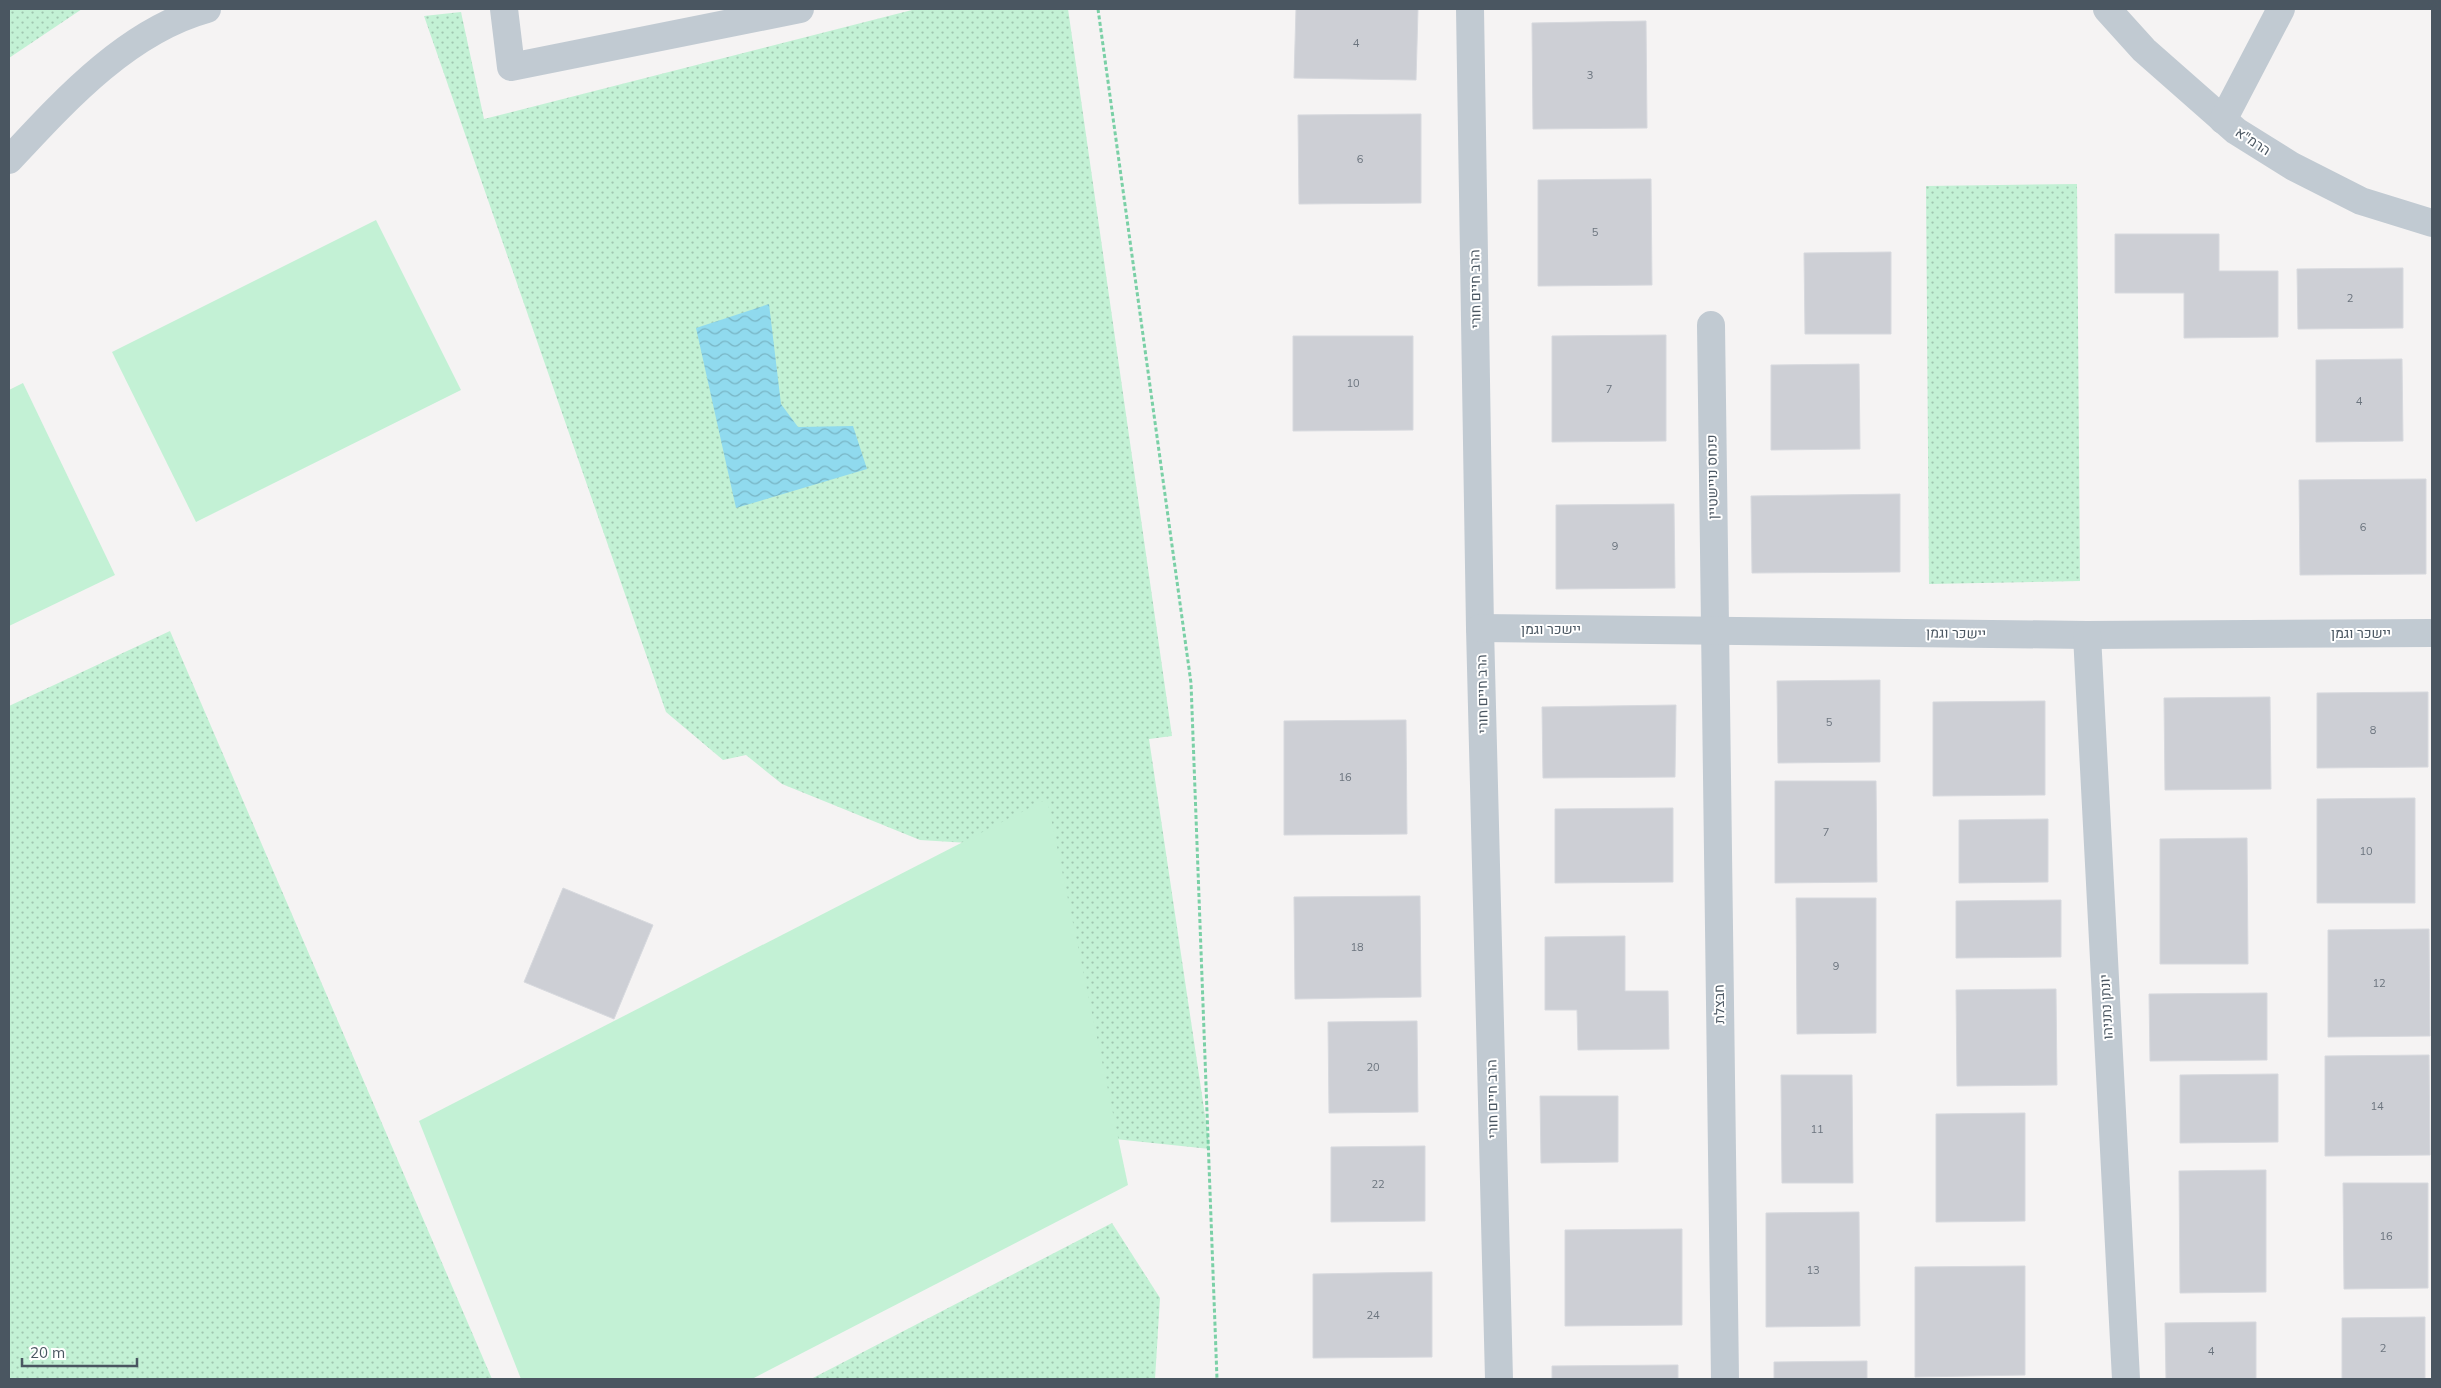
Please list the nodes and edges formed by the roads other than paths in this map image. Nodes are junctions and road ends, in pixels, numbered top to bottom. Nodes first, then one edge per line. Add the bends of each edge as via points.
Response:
1 (207, 9) edge
2 (504, 9) edge
3 (800, 9) edge
4 (1470, 9) edge
5 (2107, 9) edge
6 (2281, 9) edge
7 (2222, 120) junction
8 (9, 160) edge
9 (2432, 223) edge
10 (1711, 325) dead end
11 (1480, 628) junction
12 (1714, 629) junction
13 (2432, 632) edge
14 (2087, 634) junction
15 (1500, 1379) edge
16 (1725, 1379) edge
17 (2126, 1379) edge

1 - 8 street via 147,35 90,77
2 - 3 street via 511,67
4 - 11 street, הרב חיים חורי
5 - 7 street, הרמ"א via 2144,50
6 - 7 street
7 - 9 street, הרמ"א via 2292,166 2361,201
10 - 12 street, פנחס נויישטיין
11 - 12 street, יישכר וגמן
11 - 15 street, הרב חיים חורי
12 - 14 street, יישכר וגמן
12 - 16 street, חבצלת
13 - 14 street, יישכר וגמן
14 - 17 street, יונתן נתניהו

